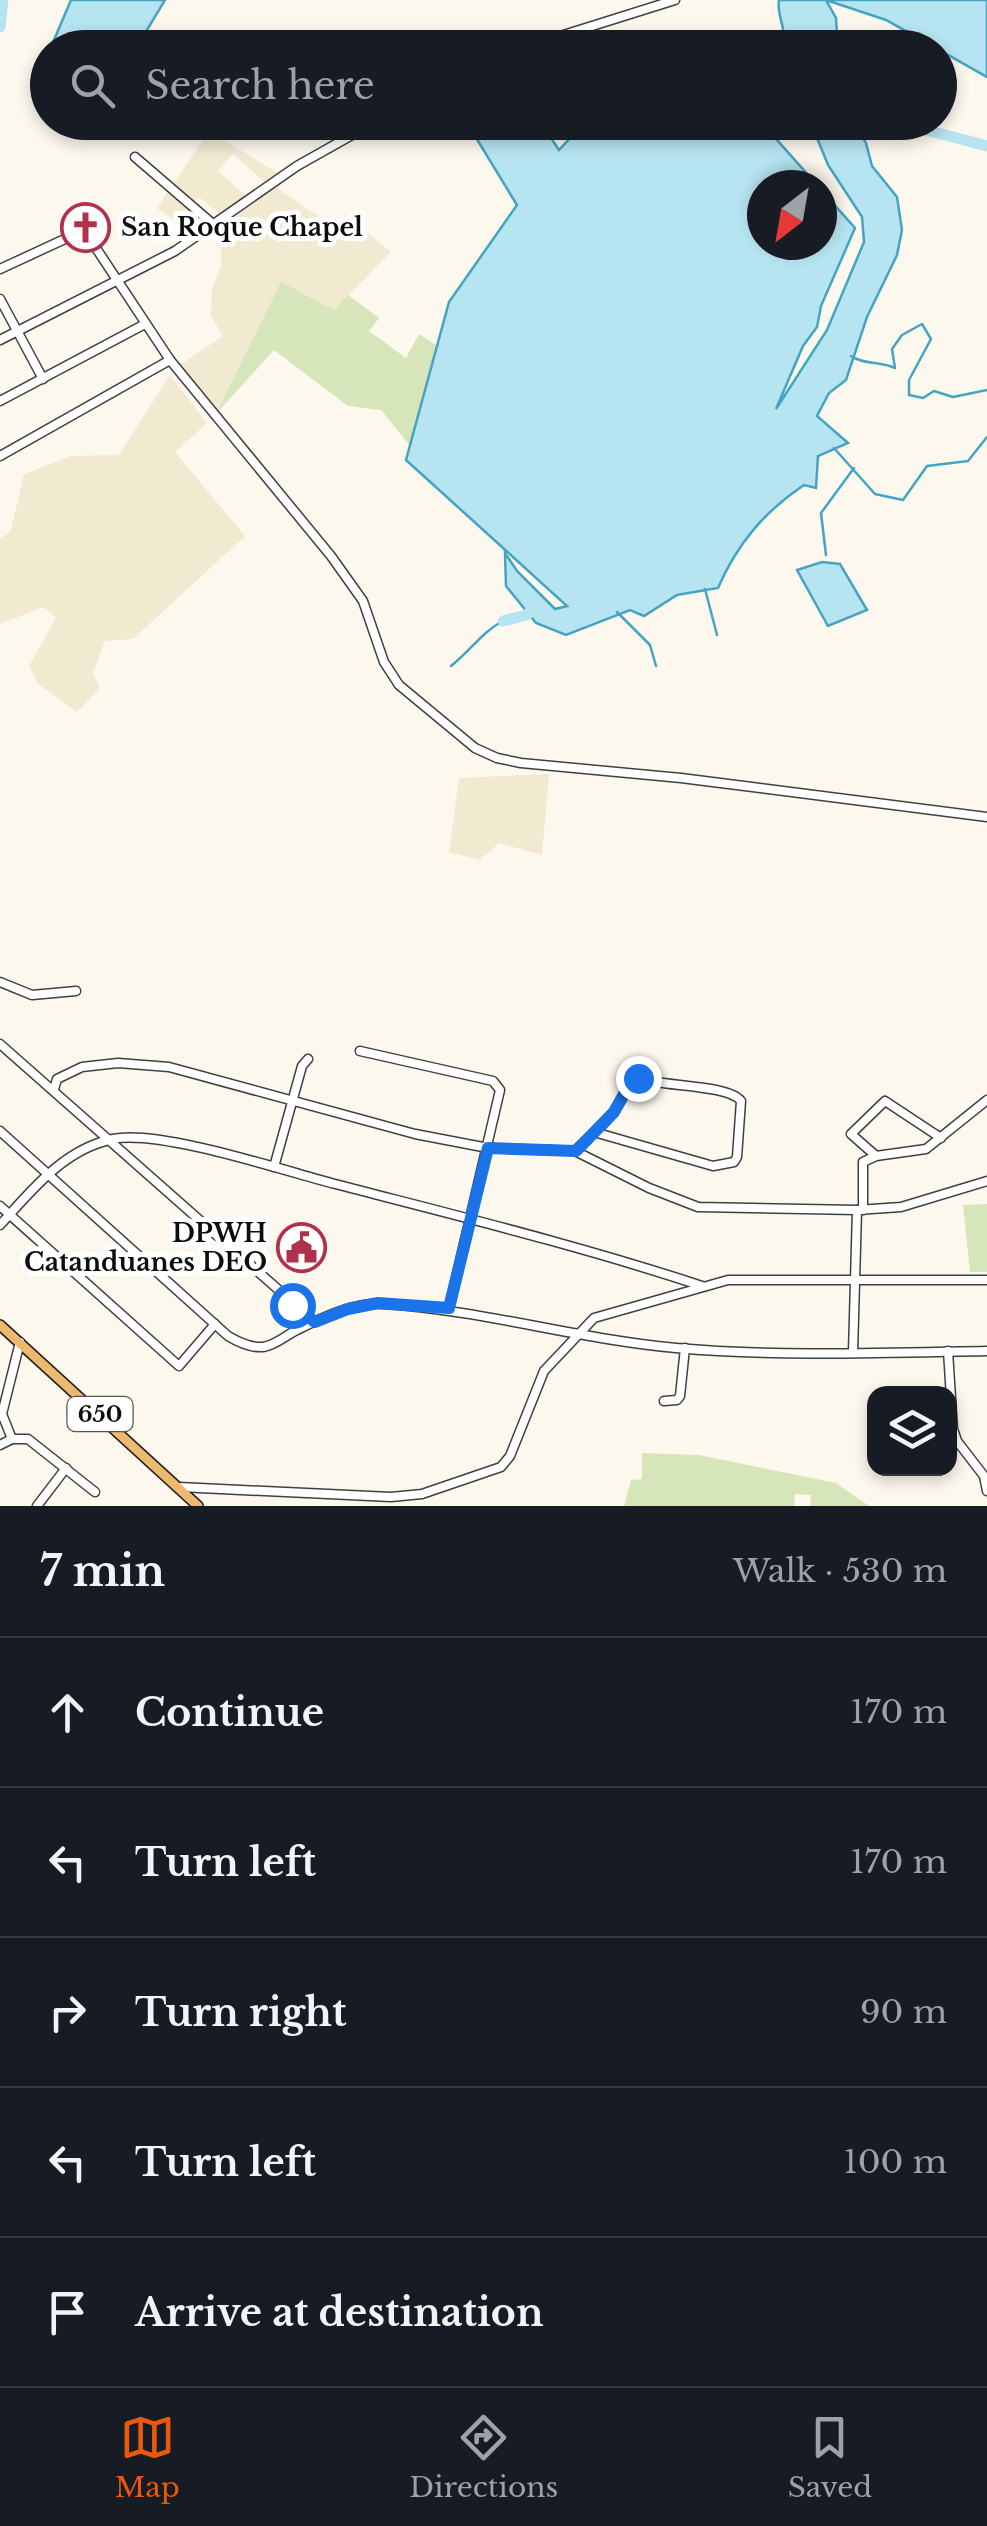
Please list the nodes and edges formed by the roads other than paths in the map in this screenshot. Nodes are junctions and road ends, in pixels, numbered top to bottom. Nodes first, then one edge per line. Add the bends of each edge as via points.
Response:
1 (675, 0) edge
2 (579, 30) edge
3 (343, 140) edge
4 (135, 157) dead end
5 (214, 225) junction
6 (0, 269) edge
7 (118, 282) junction
8 (0, 299) edge
9 (145, 324) junction
10 (16, 332) junction
11 (0, 340) edge
12 (170, 360) junction
13 (44, 380) junction
14 (0, 401) edge
15 (0, 456) edge
16 (987, 817) edge
17 (0, 982) edge
18 (76, 992) dead end
19 (0, 1044) edge
20 (360, 1051) dead end
21 (308, 1059) dead end
22 (54, 1089) junction
23 (294, 1100) junction
24 (987, 1100) edge
25 (0, 1131) edge
26 (594, 1132) junction
27 (940, 1138) junction
28 (108, 1140) junction
29 (488, 1148) junction
30 (576, 1151) junction
31 (876, 1156) junction
32 (274, 1167) junction
33 (48, 1175) junction
34 (987, 1181) edge
35 (0, 1206) edge
36 (860, 1210) junction
37 (9, 1215) junction
38 (472, 1219) junction
39 (0, 1225) edge
40 (855, 1280) junction
41 (987, 1280) edge
42 (702, 1286) junction
43 (449, 1308) junction
44 (315, 1322) junction
45 (215, 1324) junction
46 (0, 1326) edge
47 (578, 1334) junction
48 (20, 1342) junction
49 (684, 1348) junction
50 (987, 1350) edge
51 (948, 1351) junction
52 (852, 1353) junction
53 (664, 1401) dead end
54 (12, 1439) junction
55 (0, 1445) edge
56 (66, 1468) junction
57 (179, 1487) junction
58 (987, 1491) edge
59 (95, 1492) dead end
60 (358, 1494) junction
61 (37, 1506) edge
62 (198, 1506) edge
63 (358, 1506) edge

1 - 2 street
3 - 5 street
4 - 5 street
5 - 7 street
6 - 7 street via 80,232
7 - 9 street
7 - 10 street
8 - 10 street
9 - 12 street
9 - 13 street
10 - 11 street
10 - 13 street
12 - 15 street
12 - 16 street via 332,556 363,602 399,685 475,748 521,763
13 - 14 street
17 - 18 street via 32,994
19 - 22 street
20 - 29 street via 494,1081 500,1098
21 - 23 street
22 - 23 street via 56,1079 82,1067 118,1063 170,1066
22 - 28 street
23 - 29 street
23 - 32 street
24 - 27 street
25 - 33 street
26 - 26 street via 714,1166 734,1162 741,1101 725,1091 638,1078
26 - 30 street
27 - 31 street via 926,1150
27 - 31 street via 885,1101 851,1134
28 - 32 street via 157,1140
28 - 33 street via 70,1156
28 - 44 street
29 - 30 street
29 - 38 street
30 - 36 street via 698,1207
31 - 36 street via 864,1162
32 - 38 street
33 - 37 street
33 - 45 street
34 - 36 street via 901,1206
35 - 37 street
36 - 40 street
37 - 39 street
37 - 45 street via 179,1366
38 - 42 street
38 - 43 street
40 - 41 street
40 - 42 street via 739,1279
40 - 52 street
42 - 47 street via 594,1318
43 - 44 street via 378,1303
43 - 47 street
44 - 45 street via 262,1347 236,1341
46 - 48 main road, 650
47 - 49 street
47 - 60 street via 544,1371 500,1467 422,1494
48 - 54 street via 2,1414
48 - 57 main road, 650
49 - 52 street
49 - 53 street via 680,1396
50 - 51 street
51 - 52 street
51 - 58 street via 957,1441 984,1476
54 - 55 street
54 - 56 street via 28,1438
56 - 59 street
56 - 61 street
57 - 60 street
57 - 62 main road, 650
60 - 63 street

